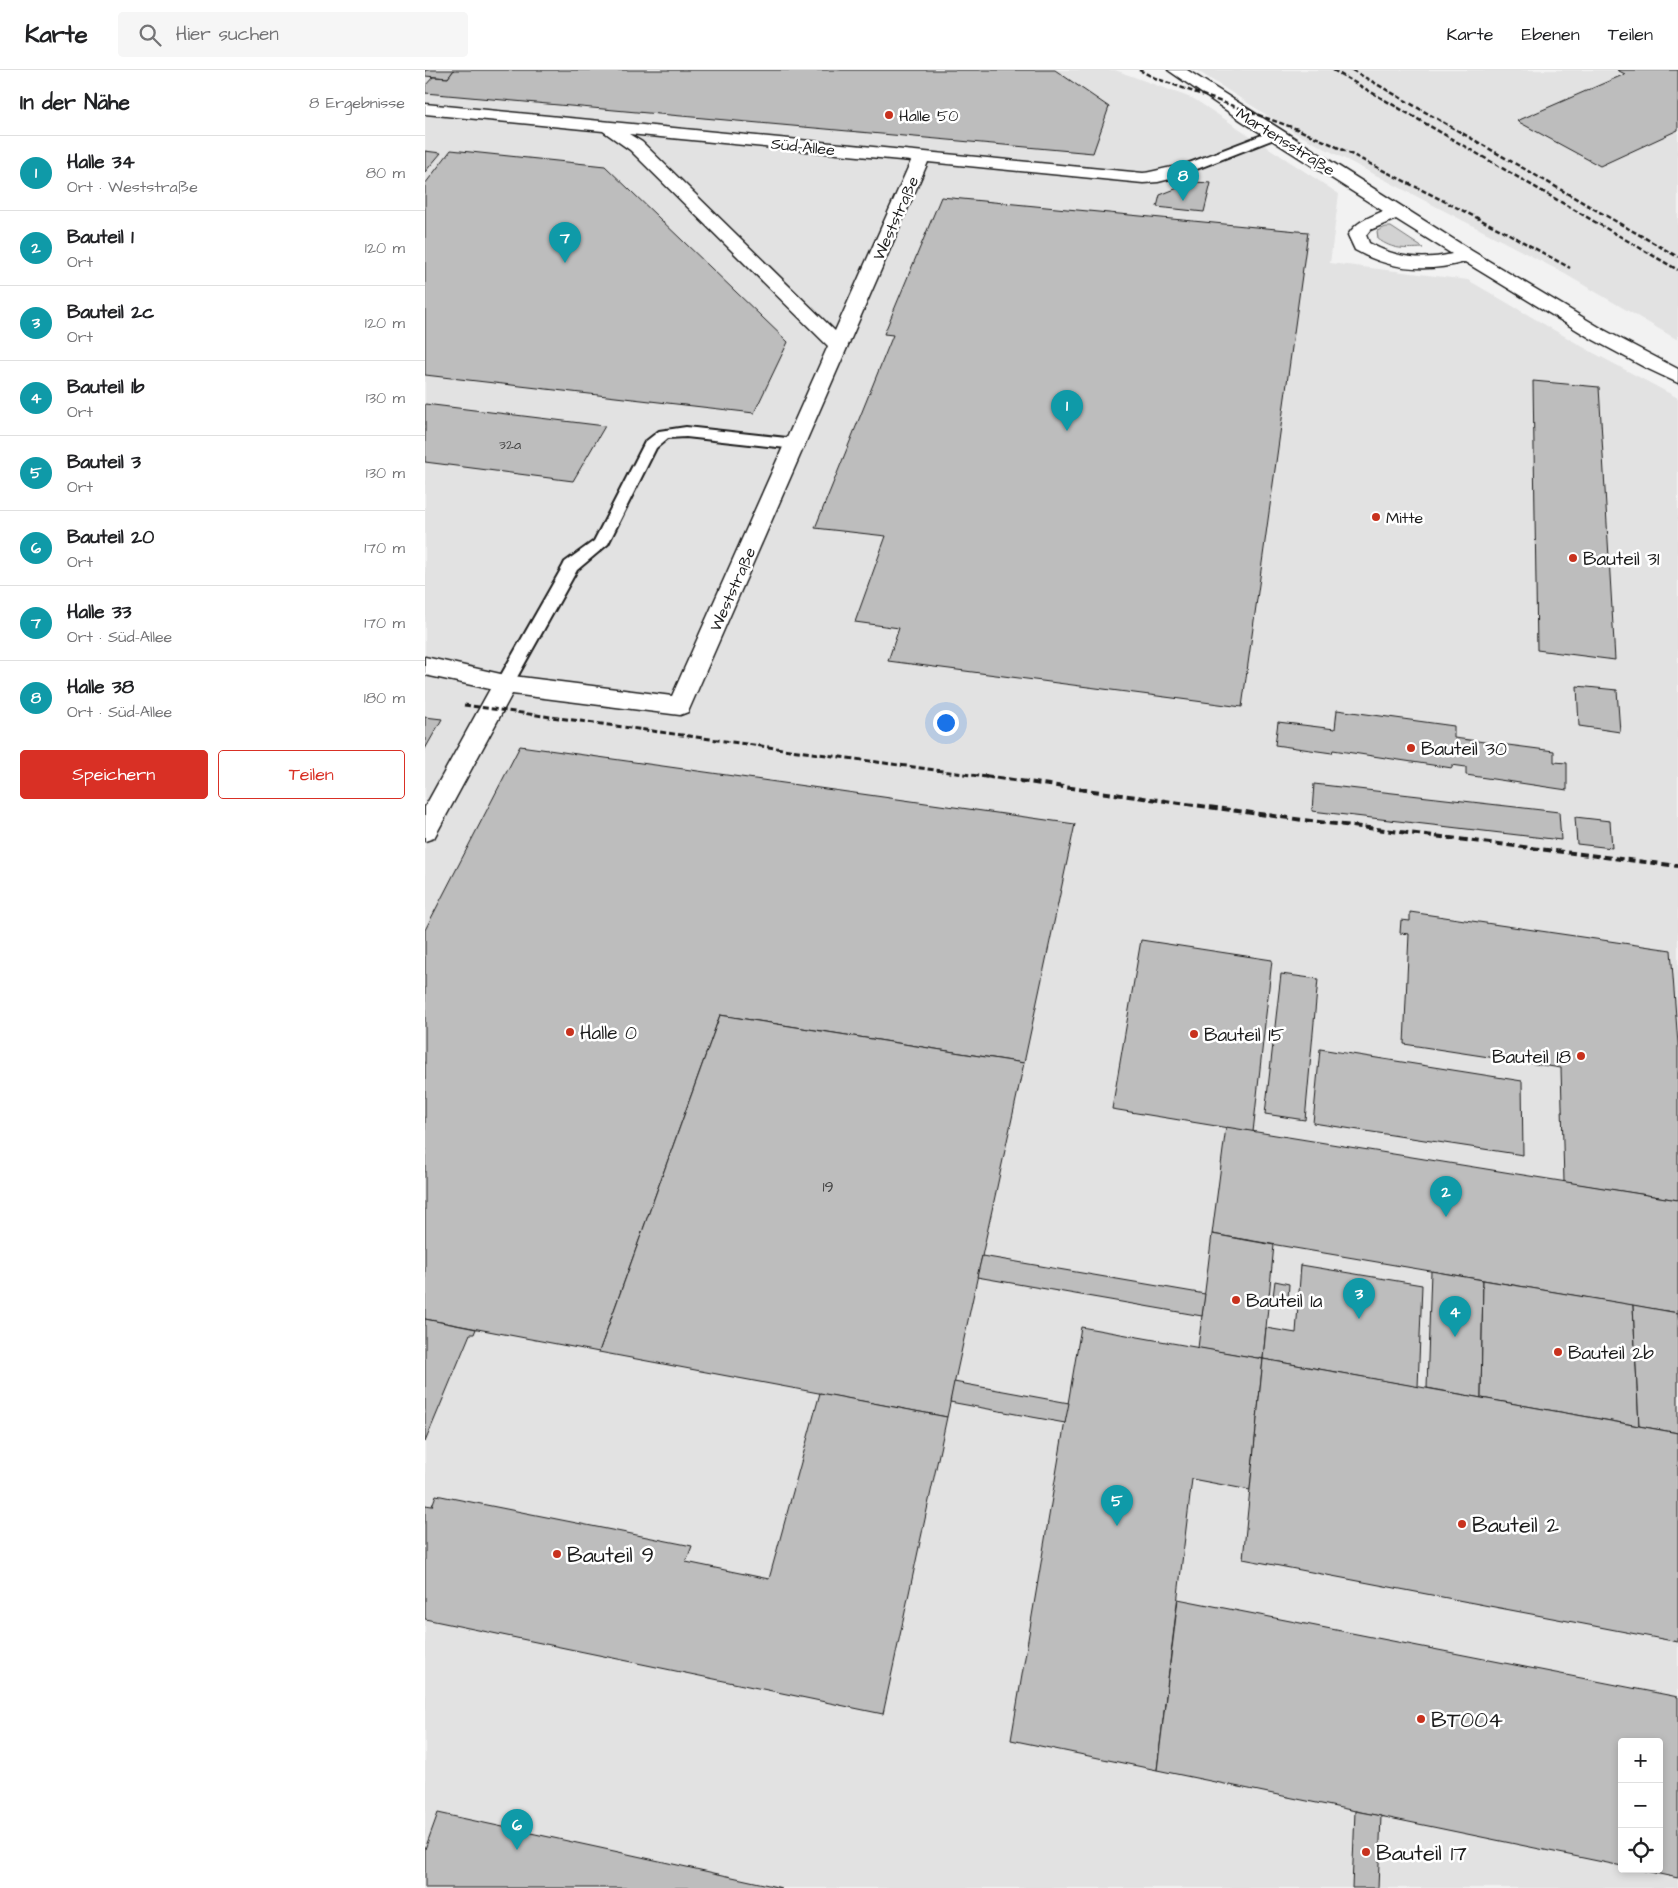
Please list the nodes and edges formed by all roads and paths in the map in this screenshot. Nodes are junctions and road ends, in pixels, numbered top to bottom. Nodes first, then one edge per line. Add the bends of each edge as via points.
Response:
1 (1176, 70) edge
2 (425, 109) edge
3 (608, 128) junction
4 (1275, 134) junction
5 (921, 158) junction
6 (1180, 172) joint
7 (1397, 212) junction
8 (1467, 256) junction
9 (839, 346) junction
10 (1678, 378) edge
11 (796, 444) junction
12 (425, 666) edge
13 (505, 684) junction
14 (425, 831) edge

1 - 4 street, Martensstraße
2 - 3 street, Süd-Allee
3 - 5 street, Süd-Allee
3 - 9 street via 636,146
4 - 6 lane
4 - 7 street, Martensstraße
5 - 6 street, Süd-Allee via 1143,178
5 - 9 street, Weststraße
7 - 8 street, Martensstraße
7 - 8 street via 1364,226 1357,235 1361,246 1378,257 1423,265 1443,264
8 - 10 street, Martensstraße via 1586,328
9 - 11 street, Weststraße
11 - 13 lane via 686,432 665,434 650,446 600,544 571,566
11 - 13 street, Weststraße via 680,706
12 - 13 street
13 - 14 street

